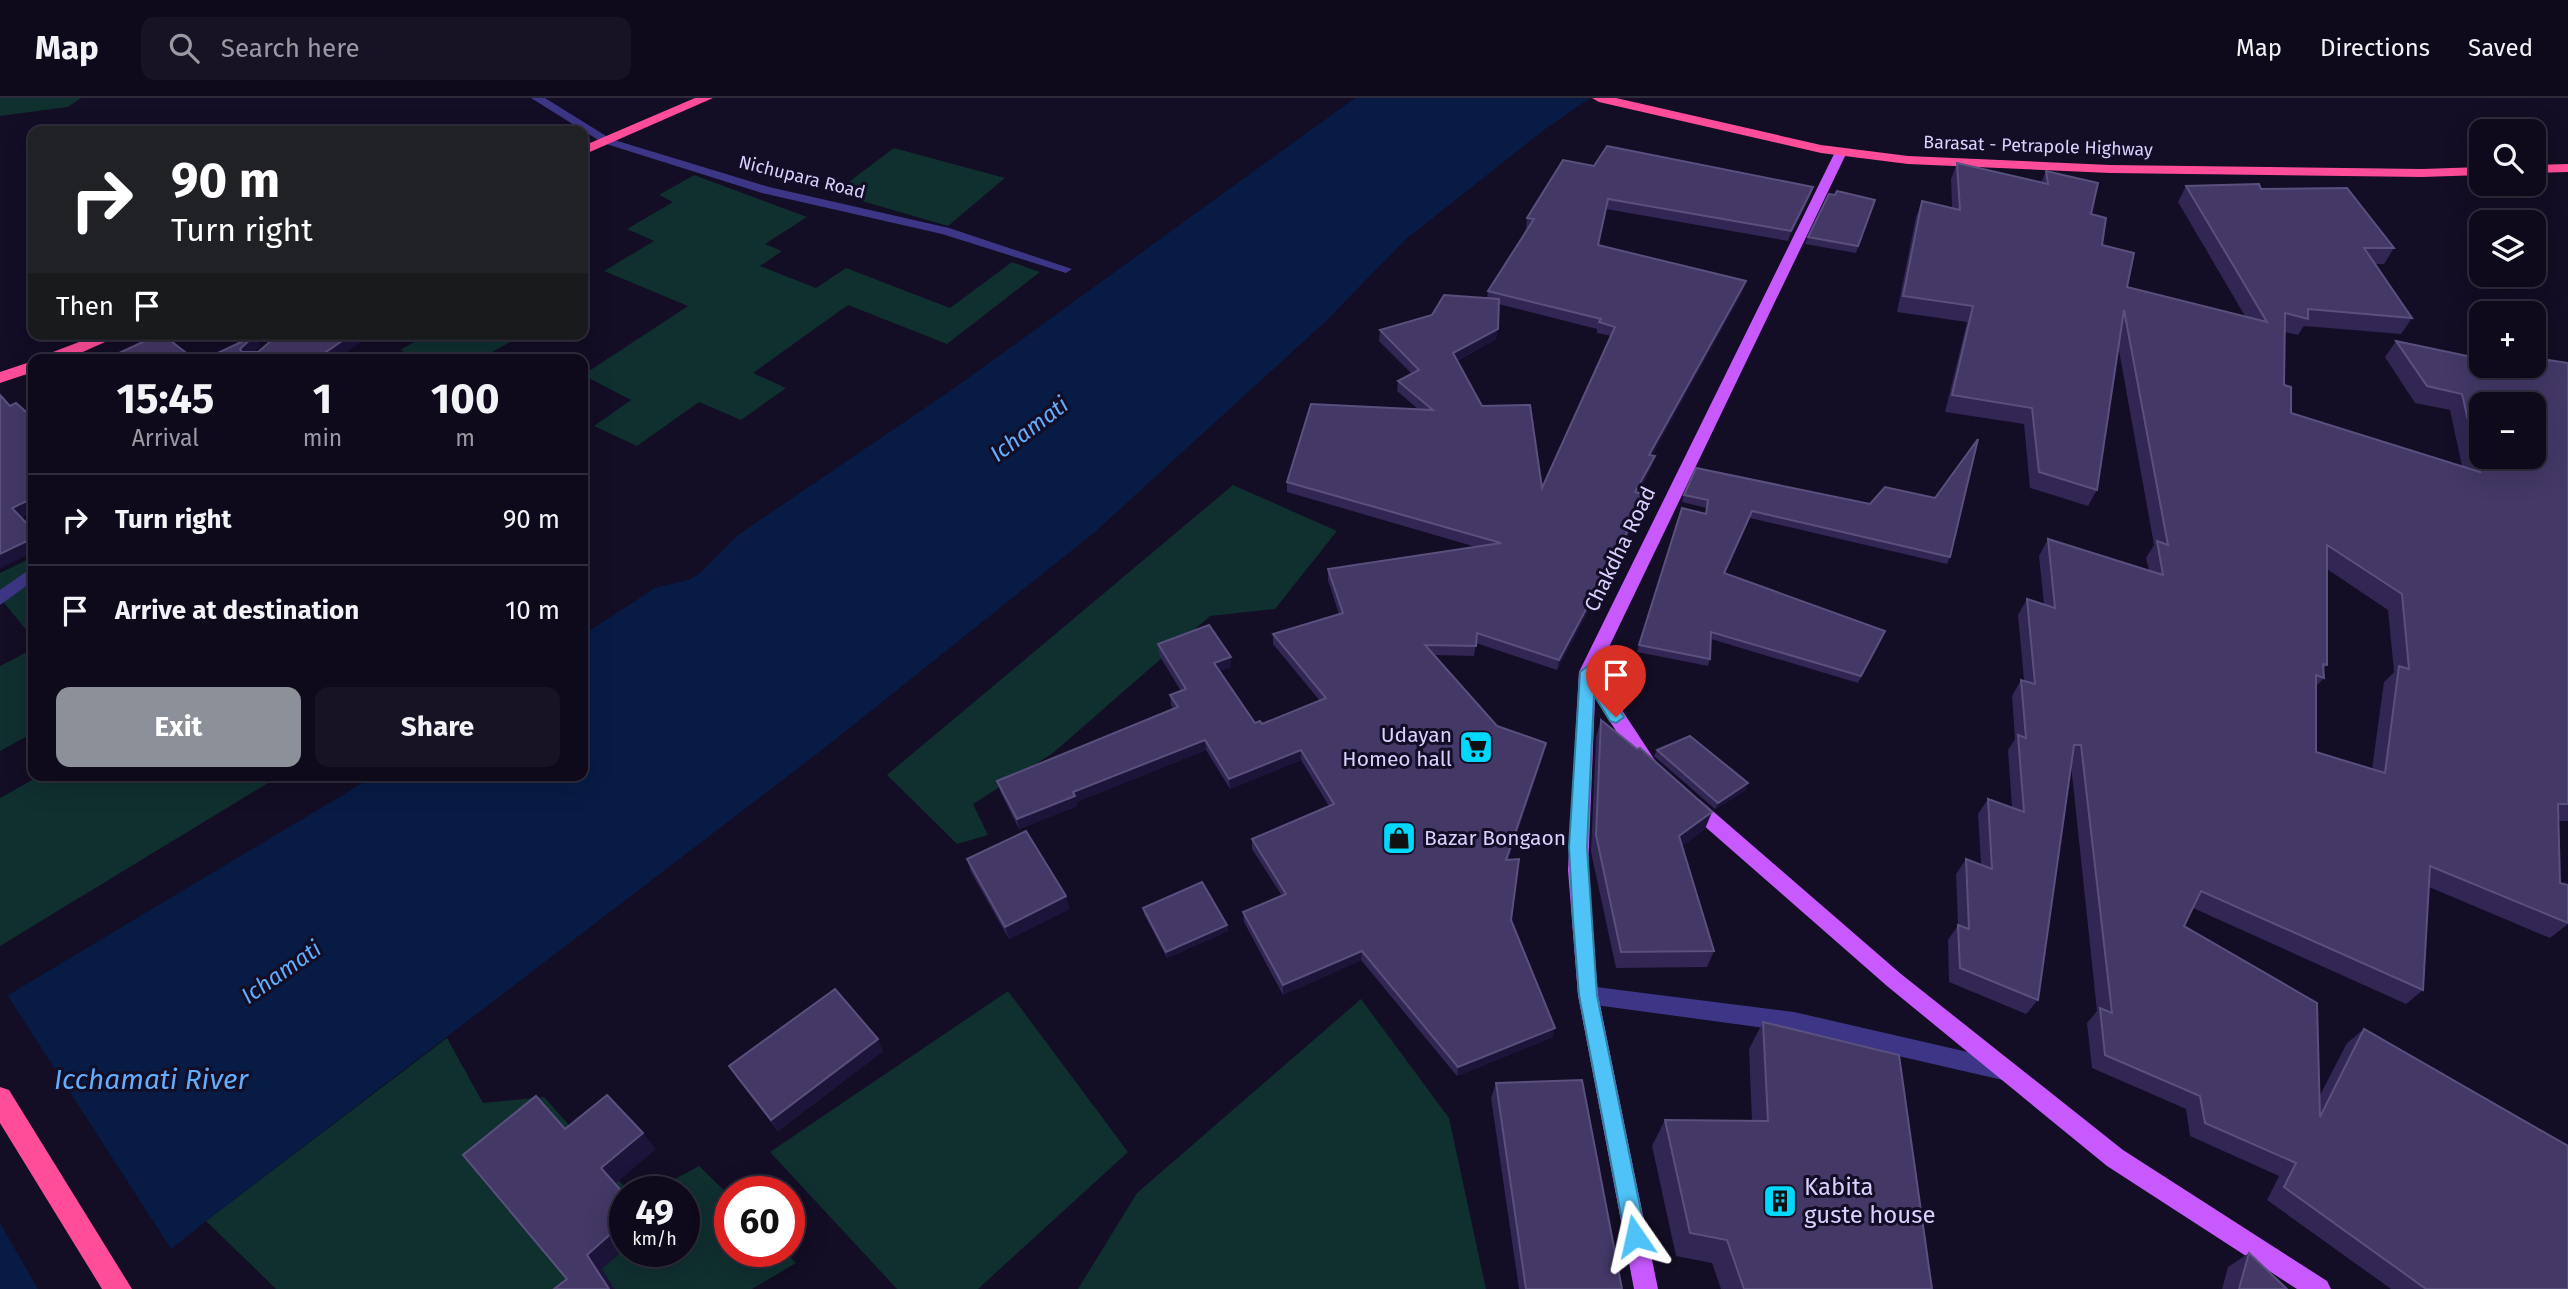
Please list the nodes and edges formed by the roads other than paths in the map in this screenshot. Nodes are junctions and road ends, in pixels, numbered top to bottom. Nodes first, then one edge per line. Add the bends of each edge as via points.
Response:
1 (537, 98) edge
2 (706, 98) edge
3 (1599, 98) edge
4 (583, 126) edge
5 (588, 129) edge
6 (607, 141) junction
7 (588, 149) edge
8 (1841, 152) junction
9 (2568, 167) edge
10 (2546, 168) edge
11 (2469, 171) edge
12 (1066, 269) dead end
13 (100, 340) edge
14 (64, 354) edge
15 (28, 368) edge
16 (0, 378) edge
17 (28, 577) edge
18 (0, 599) edge
19 (1588, 672) junction
20 (1588, 995) junction
21 (2007, 1071) junction
22 (0, 1099) edge
23 (118, 1289) edge
24 (1646, 1289) edge
25 (2319, 1289) edge

1 - 4 street, Nichupara Road
2 - 6 highway
3 - 8 highway, Barasat - Petrapole Highway
5 - 6 street, Nichupara Road
6 - 7 highway
6 - 12 street, Nichupara Road via 766,190 946,231
8 - 11 highway, Barasat - Petrapole Highway via 1908,160 2110,169
8 - 19 main road, Chakdha Road
9 - 10 highway
13 - 14 highway
15 - 16 highway
17 - 18 street
19 - 20 main road, Chakdha Road via 1578,870
19 - 21 main road via 1645,762 1894,981
20 - 21 street via 1794,1022
20 - 24 main road, Chakdha Road
21 - 25 main road via 2115,1158
22 - 23 highway

